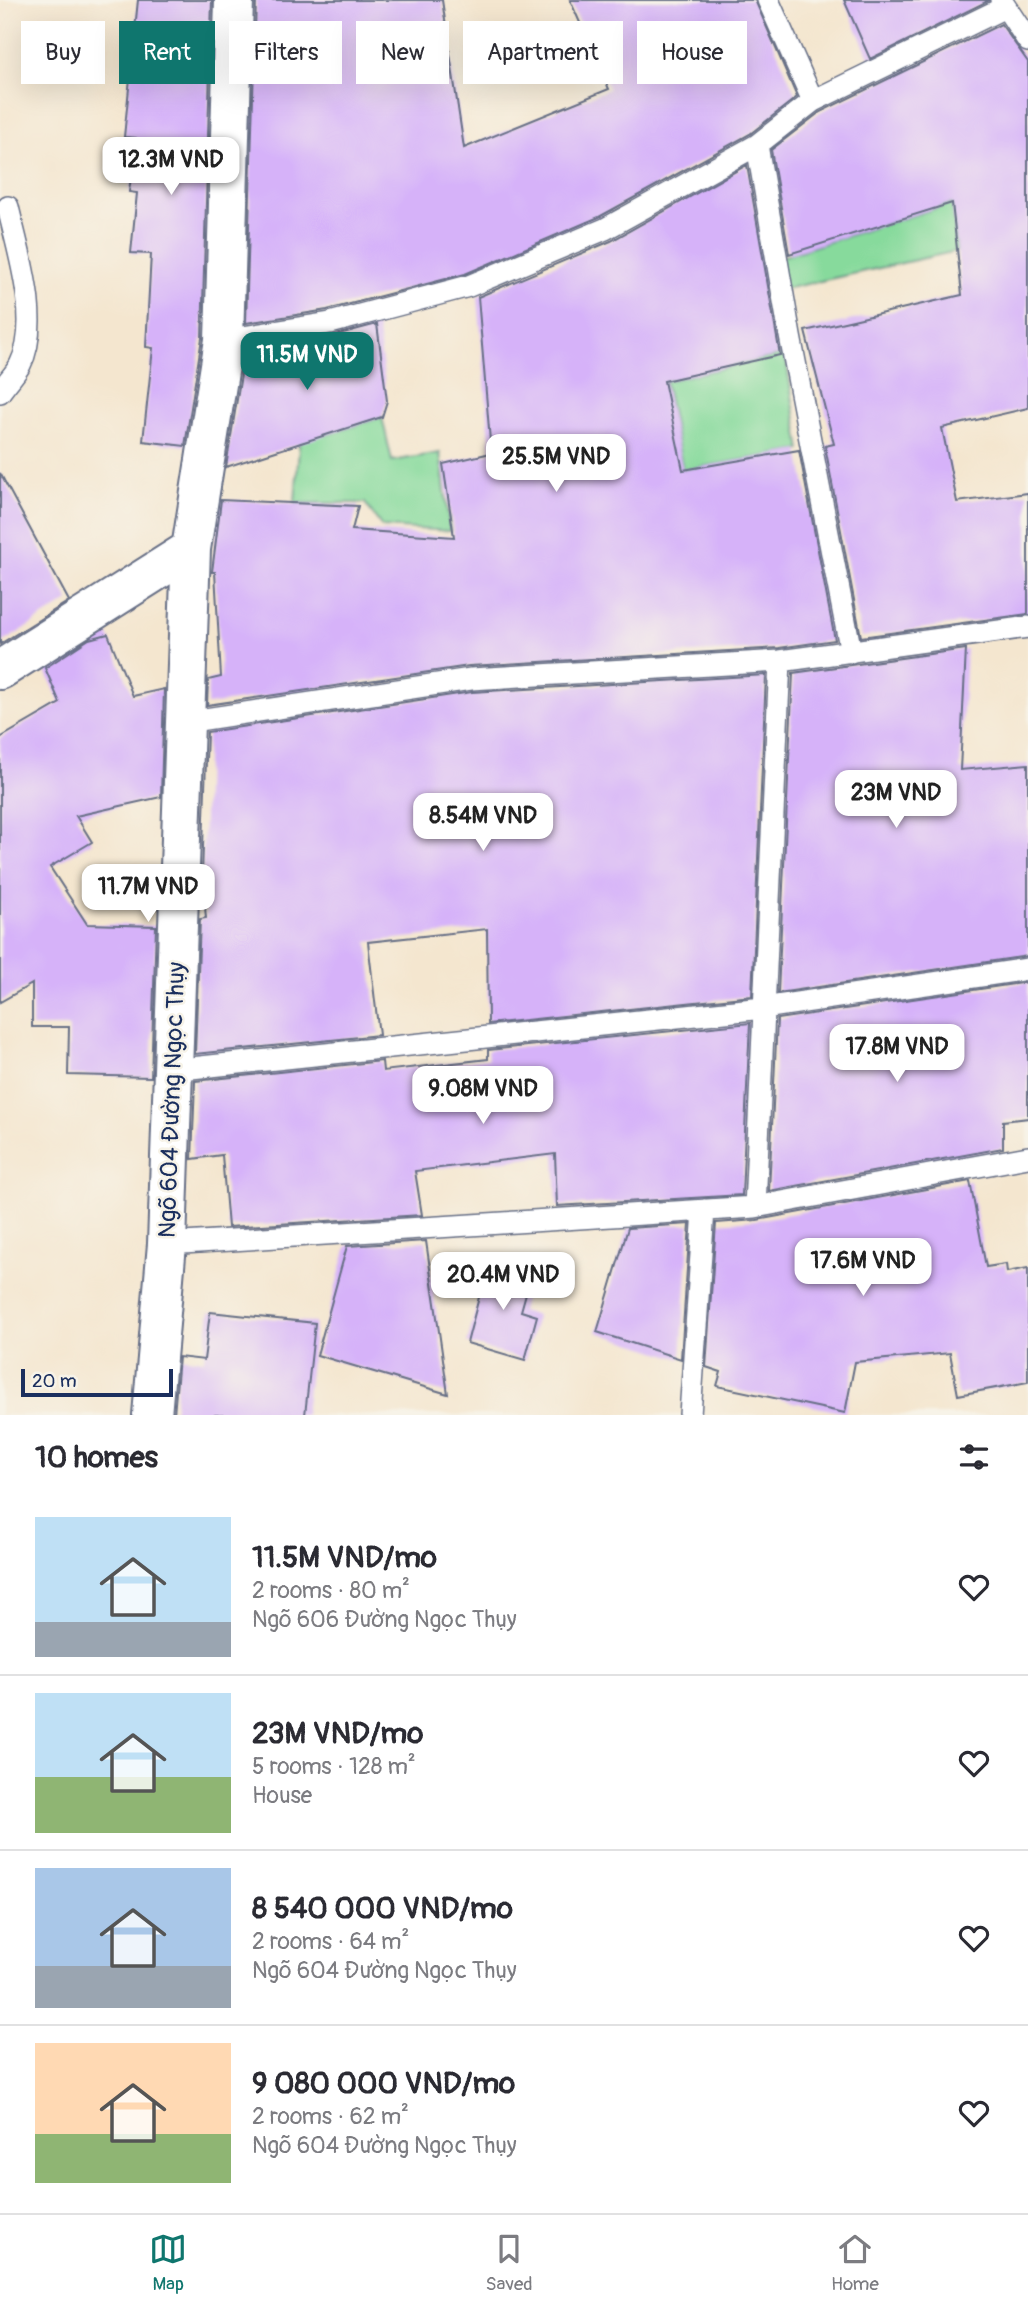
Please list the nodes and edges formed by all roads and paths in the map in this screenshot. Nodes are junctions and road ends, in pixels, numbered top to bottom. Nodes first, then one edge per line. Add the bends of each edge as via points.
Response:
1 (234, 0) edge
2 (768, 0) edge
3 (1003, 3) edge
4 (1028, 41) edge
5 (813, 100) junction
6 (757, 145) junction
7 (8, 208) dead end
8 (224, 341) junction
9 (0, 391) edge
10 (191, 549) junction
11 (1028, 627) edge
12 (851, 652) junction
13 (780, 661) junction
14 (0, 670) edge
15 (186, 722) junction
16 (1028, 969) edge
17 (762, 1007) junction
18 (172, 1070) junction
19 (1028, 1157) edge
20 (755, 1207) junction
21 (704, 1210) junction
22 (167, 1244) junction
23 (152, 1415) edge
24 (690, 1415) edge

1 - 8 street, Ngõ 604 Đường Ngọc Thụy
2 - 5 lane
3 - 4 lane
3 - 5 lane
5 - 6 lane
6 - 8 lane via 605,229 469,286 330,323
6 - 12 lane
7 - 9 lane via 26,287 29,328 21,364
8 - 10 street, Ngõ 604 Đường Ngọc Thụy
10 - 14 street
10 - 15 street, Ngõ 604 Đường Ngọc Thụy
11 - 12 lane
12 - 13 lane
13 - 15 lane via 471,679
13 - 17 lane
15 - 18 street, Ngõ 604 Đường Ngọc Thụy
16 - 17 lane
17 - 18 lane
17 - 20 lane
18 - 22 street, Ngõ 604 Đường Ngọc Thụy
19 - 20 lane
20 - 21 lane
21 - 22 lane
21 - 24 lane
22 - 23 street, Ngõ 604 Đường Ngọc Thụy

